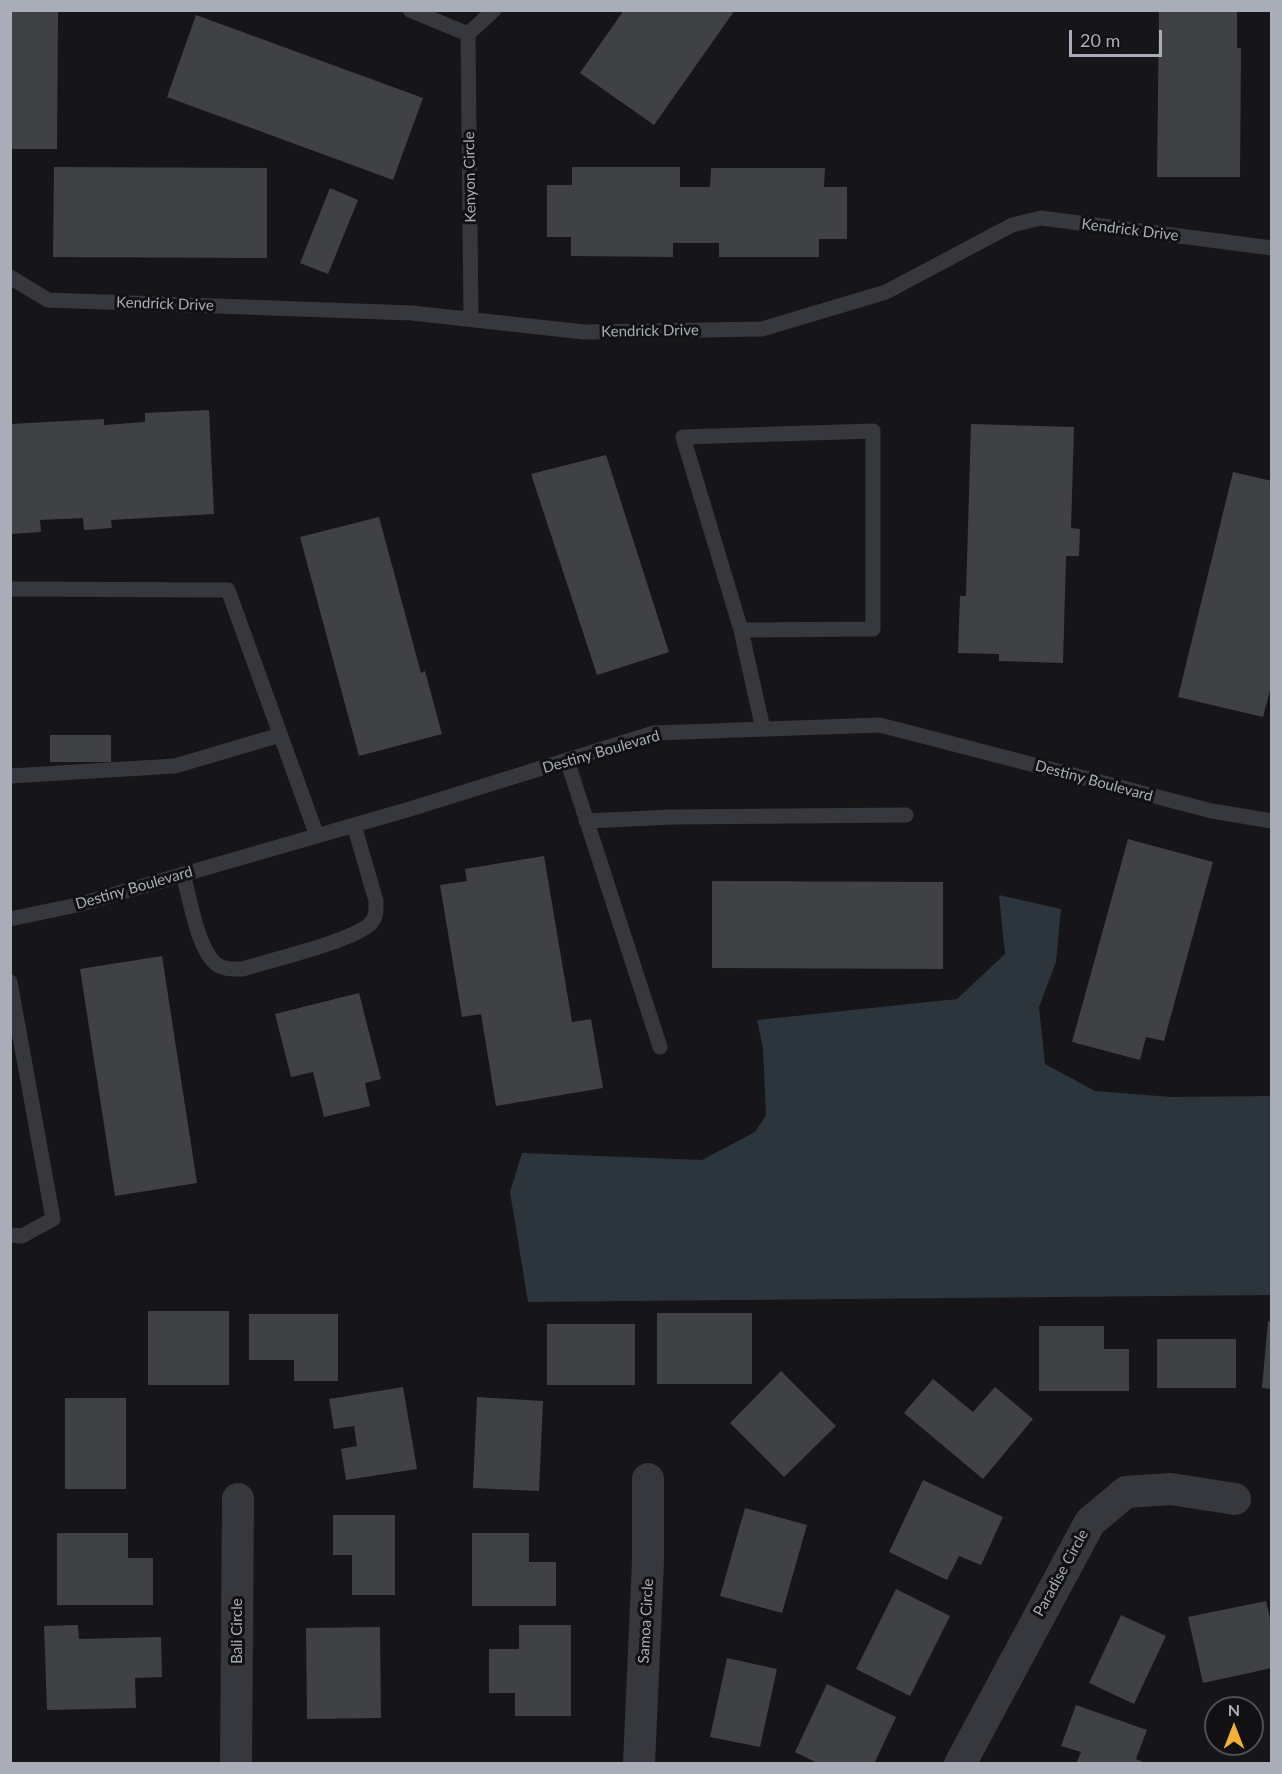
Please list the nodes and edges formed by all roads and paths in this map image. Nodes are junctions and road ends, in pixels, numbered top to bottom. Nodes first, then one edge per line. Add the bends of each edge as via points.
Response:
1 (410, 10) edge
2 (494, 10) edge
3 (468, 34) junction
4 (1272, 248) edge
5 (10, 277) edge
6 (471, 319) junction
7 (10, 589) edge
8 (741, 630) junction
9 (763, 729) junction
10 (280, 735) junction
11 (567, 760) junction
12 (10, 776) edge
13 (906, 815) dead end
14 (586, 821) junction
15 (1272, 821) edge
16 (354, 825) junction
17 (317, 836) junction
18 (183, 874) junction
19 (10, 919) edge
20 (10, 982) edge
21 (12, 1004) edge
22 (660, 1047) dead end
23 (10, 1235) edge
24 (648, 1479) dead end
25 (238, 1499) dead end
26 (1235, 1499) dead end
27 (236, 1764) edge
28 (639, 1764) edge
29 (960, 1764) edge

1 - 3 lane
2 - 3 lane
3 - 6 lane, Kenyon Circle
4 - 6 lane, Kendrick Drive via 1041,218 1012,225 886,292 762,329 584,332
5 - 6 lane, Kendrick Drive via 48,300 412,313
7 - 10 lane via 228,590
8 - 8 lane via 873,628 873,431 683,437
8 - 9 lane
9 - 11 lane, Destiny Boulevard via 654,733
9 - 15 lane, Destiny Boulevard via 880,725 1212,811
10 - 12 lane via 175,766
10 - 17 lane
11 - 14 lane
11 - 16 lane, Destiny Boulevard
13 - 14 lane
14 - 22 lane
16 - 17 lane, Destiny Boulevard
16 - 18 lane via 376,901 372,922 347,936 243,969 227,969 207,952
17 - 18 lane, Destiny Boulevard
18 - 19 lane, Destiny Boulevard via 77,905
20 - 21 lane
21 - 23 lane via 53,1219 22,1236
24 - 28 street, Samoa Circle
25 - 27 street, Bali Circle
26 - 29 street, Paradise Circle via 1171,1489 1126,1492 1090,1522

